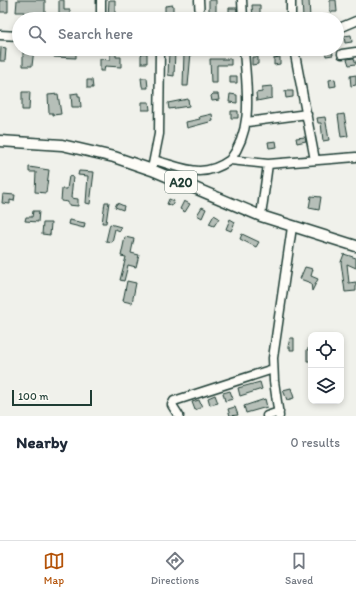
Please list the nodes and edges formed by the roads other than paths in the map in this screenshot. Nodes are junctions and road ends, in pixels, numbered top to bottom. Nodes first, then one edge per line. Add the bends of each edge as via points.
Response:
1 (101, 0) edge
2 (199, 0) edge
3 (242, 0) edge
4 (291, 0) edge
5 (101, 12) edge
6 (200, 12) edge
7 (243, 12) edge
8 (292, 12) edge
9 (356, 21) edge
10 (344, 26) edge
11 (0, 35) edge
12 (12, 36) edge
13 (356, 52) edge
14 (344, 54) edge
15 (160, 56) edge
16 (244, 56) edge
17 (295, 56) edge
18 (307, 114) junction
19 (247, 122) junction
20 (0, 141) edge
21 (356, 157) edge
22 (230, 160) junction
23 (315, 160) junction
24 (268, 164) junction
25 (153, 165) junction
26 (261, 216) junction
27 (292, 227) junction
28 (356, 246) edge
29 (273, 369) junction
30 (279, 414) edge
31 (179, 416) edge
32 (267, 416) edge

1 - 5 street
2 - 6 street
3 - 7 street
4 - 8 street
9 - 10 street
11 - 12 street
13 - 14 street
15 - 25 street via 159,134
16 - 19 street
17 - 18 street
18 - 19 street
18 - 23 street
19 - 22 street via 243,139
20 - 25 main road, A20 via 82,149
21 - 23 street
22 - 24 street
22 - 25 street via 206,172
23 - 24 street
24 - 26 street
25 - 26 main road, A20
26 - 27 main road, A20
27 - 28 main road, A20
27 - 29 street via 274,339
29 - 30 street
29 - 31 street via 174,401 172,405
30 - 32 street

